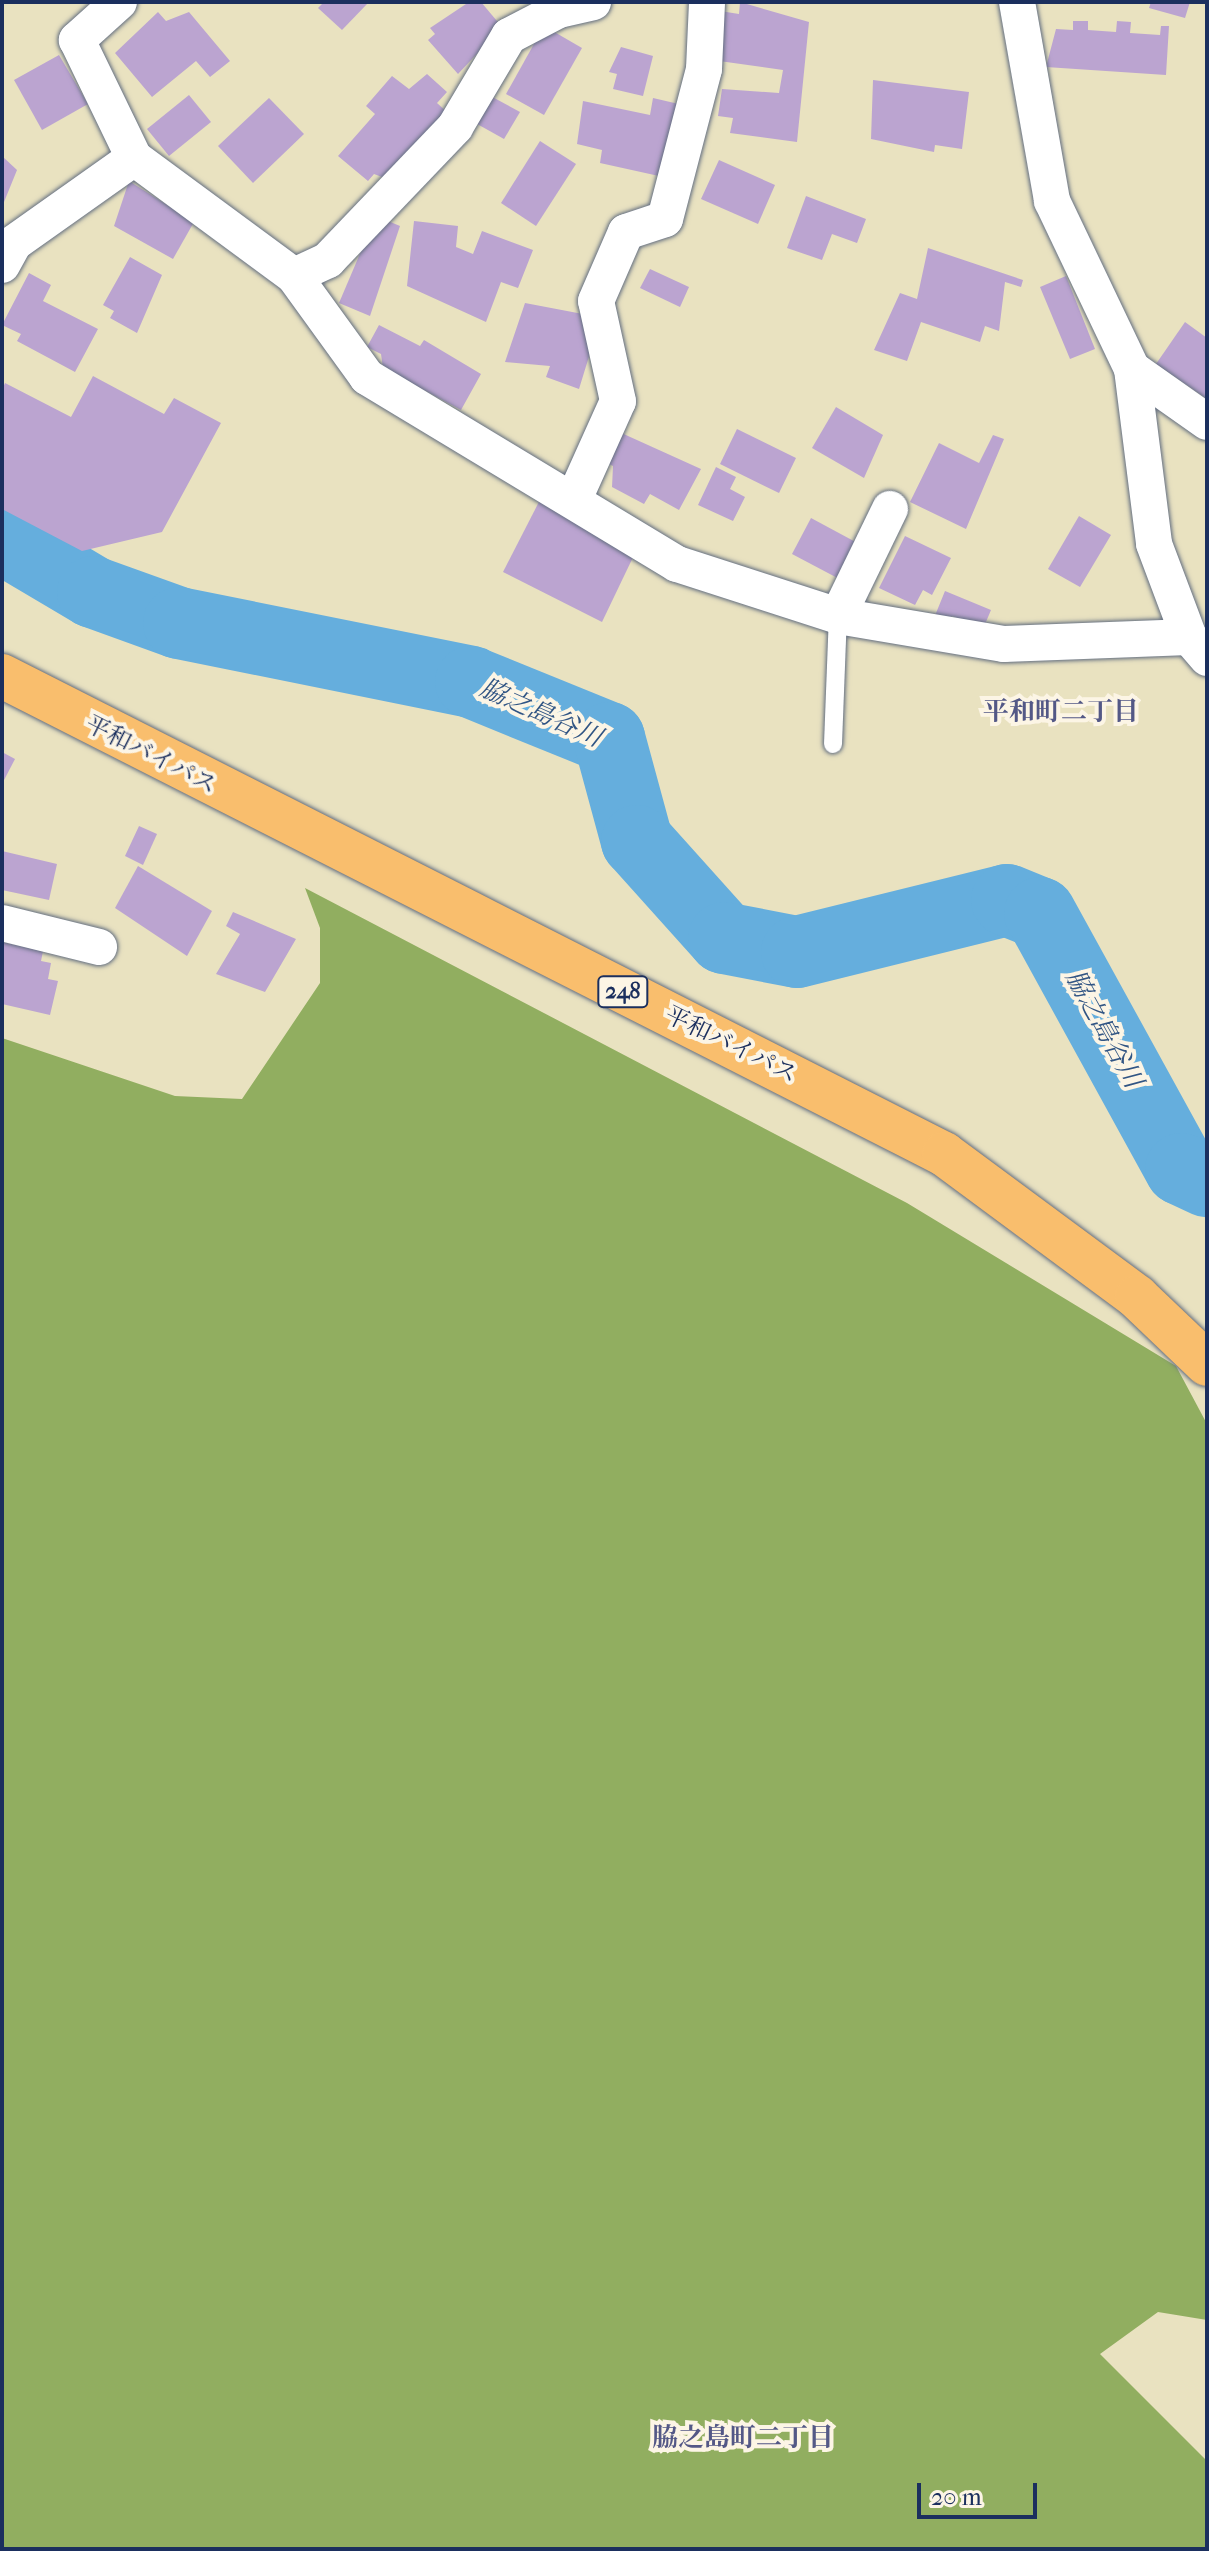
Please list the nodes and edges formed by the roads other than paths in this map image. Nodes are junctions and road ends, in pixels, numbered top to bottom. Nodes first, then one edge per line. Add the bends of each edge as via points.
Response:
1 (119, 2) edge
2 (593, 2) edge
3 (707, 2) edge
4 (1017, 2) edge
5 (134, 158) junction
6 (2, 265) edge
7 (294, 276) junction
8 (1132, 369) junction
9 (1207, 422) edge
10 (574, 499) junction
11 (890, 509) dead end
12 (838, 616) junction
13 (1198, 648) edge
14 (2, 676) edge
15 (833, 744) dead end
16 (2, 923) edge
17 (99, 947) dead end
18 (1207, 1364) edge

1 - 5 street via 77,40
2 - 7 street via 559,10 509,36 455,127 328,260
3 - 10 street via 701,85 665,219 626,232 596,301 618,401
4 - 8 street via 1052,201
5 - 6 street via 14,243
5 - 7 street
7 - 10 street via 367,377
8 - 9 street
8 - 13 street via 1154,544
10 - 12 street via 677,564
11 - 12 street
12 - 13 street via 1004,644
12 - 15 lane
14 - 18 highway, 平和バイパス / 248 via 944,1154 1137,1297
16 - 17 street

